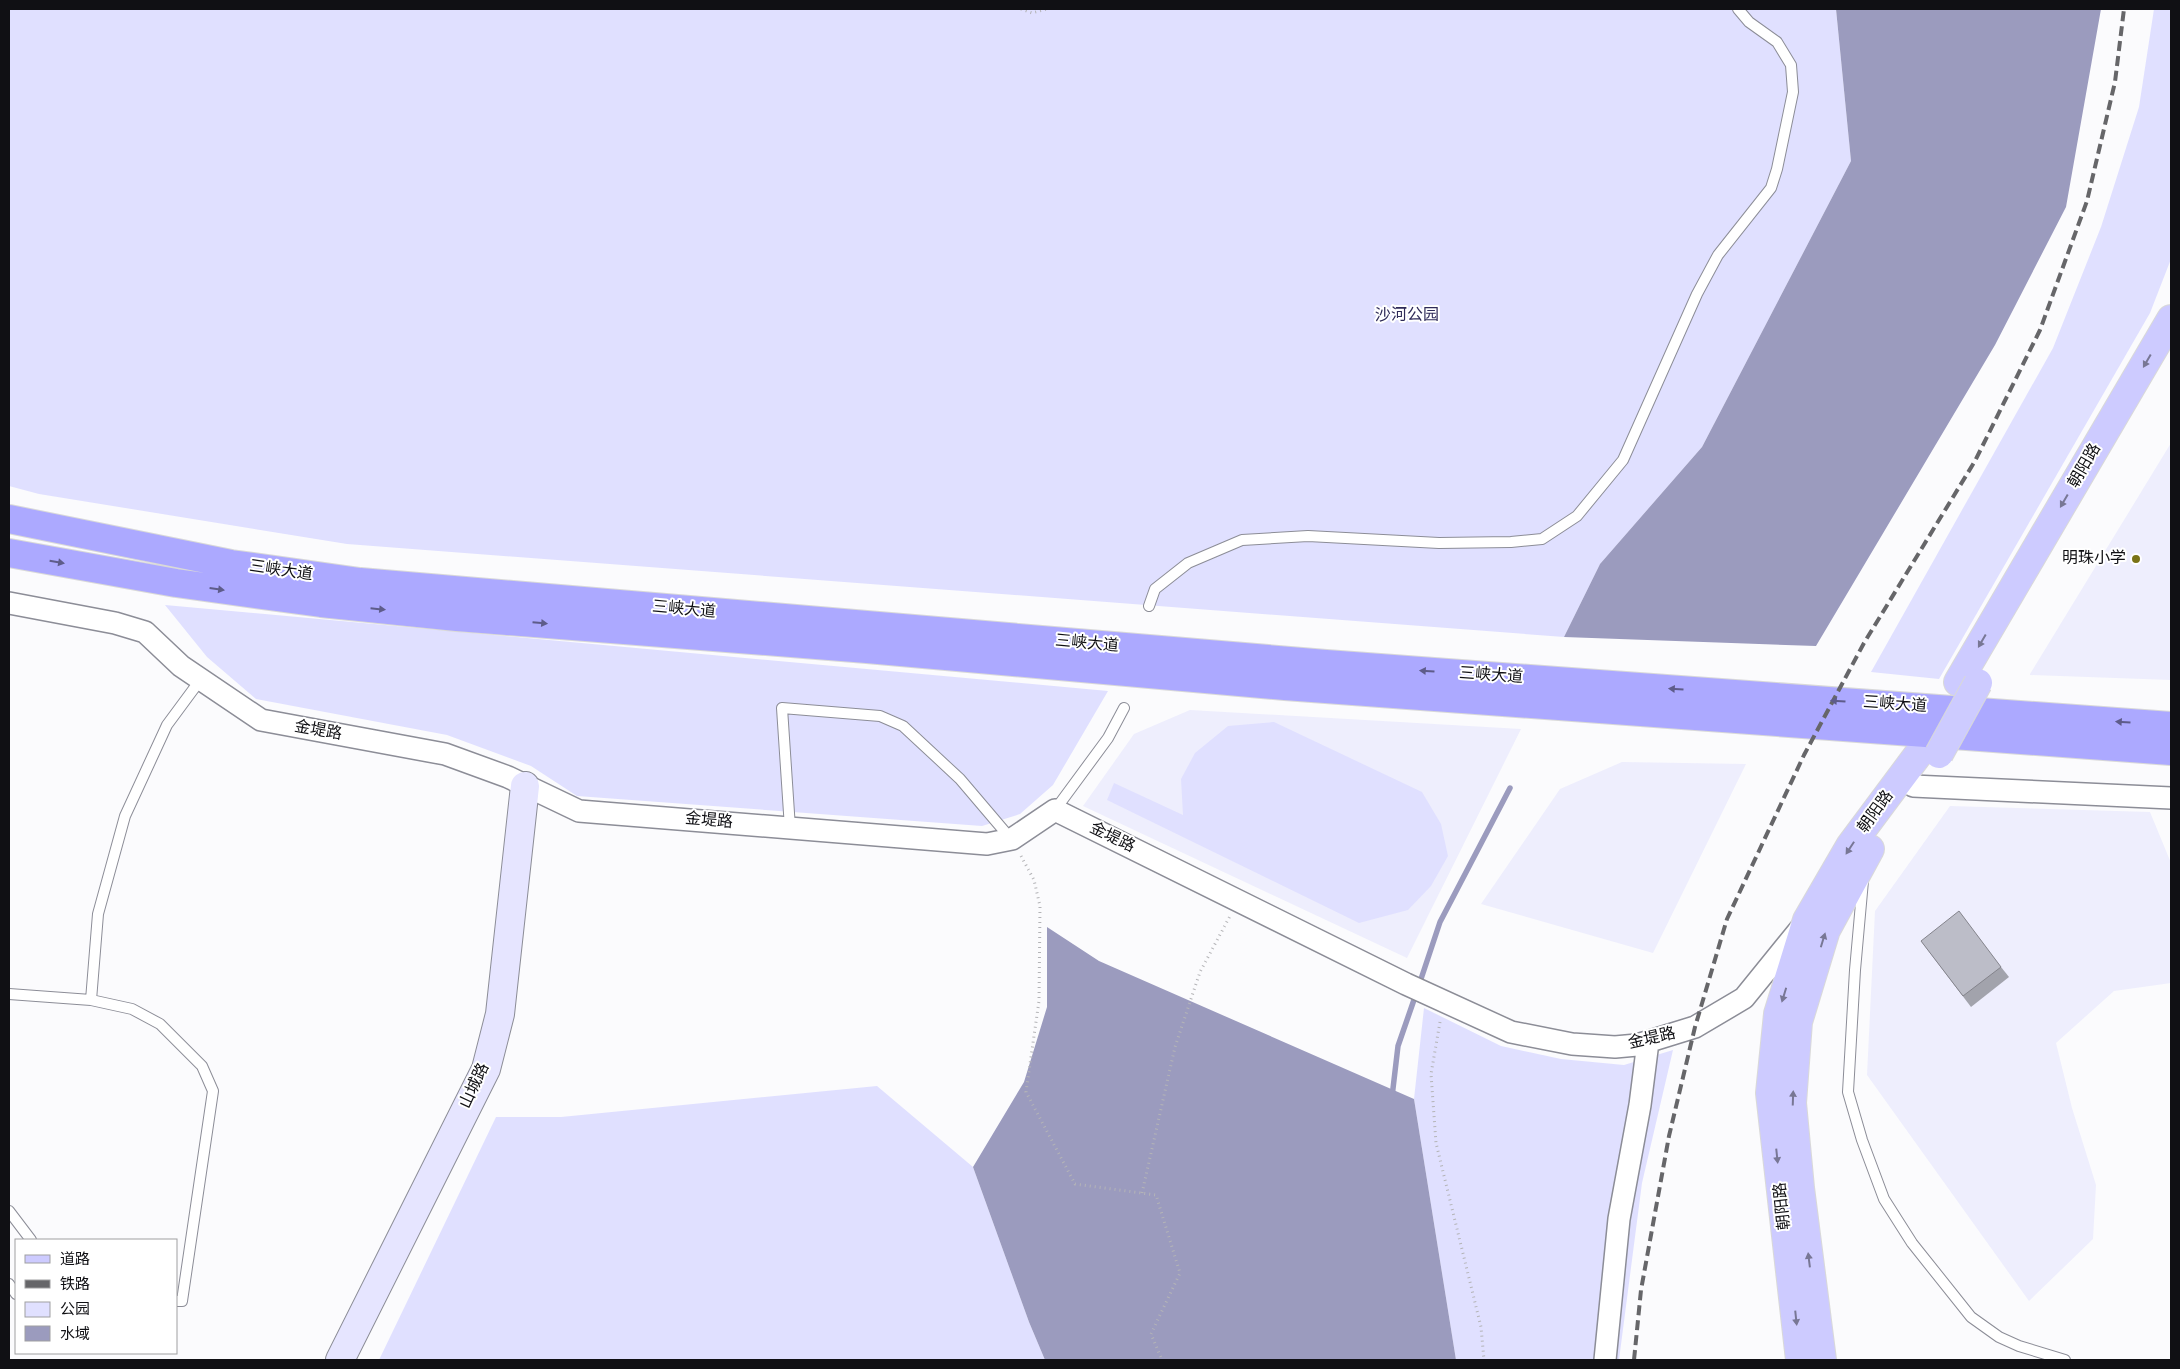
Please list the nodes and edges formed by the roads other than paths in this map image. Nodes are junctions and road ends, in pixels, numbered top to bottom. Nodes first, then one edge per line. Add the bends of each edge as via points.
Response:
1 (1738, 9) edge
2 (2171, 319) edge
3 (2171, 356) edge
4 (9, 519) edge
5 (9, 553) edge
6 (9, 603) edge
7 (1149, 606) dead end
8 (201, 679) junction
9 (1968, 683) junction
10 (1124, 708) dead end
11 (2171, 726) edge
12 (2171, 751) edge
13 (1929, 753) junction
14 (1913, 786) junction
15 (534, 790) junction
16 (2171, 798) edge
17 (1055, 810) junction
18 (790, 828) junction
19 (1012, 839) junction
20 (1865, 857) junction
21 (1807, 920) junction
22 (9, 994) edge
23 (91, 1000) junction
24 (1648, 1042) junction
25 (9, 1211) edge
26 (30, 1239) edge
27 (178, 1301) edge
28 (340, 1360) edge
29 (358, 1360) edge
30 (1605, 1360) edge
31 (1800, 1360) edge
32 (1822, 1360) edge
33 (2065, 1360) edge

1 - 7 lane via 1749,22 1777,42 1791,65 1793,92 1778,169 1771,188 1718,255 1697,294 1623,460 1577,516 1542,538 1511,542 1439,543 1308,536 1242,540 1188,563 1155,589
2 -> 9 main road, 朝阳路
3 - 9 main road, 朝阳路
11 -> 4 highway, 三峡大道 via 1316,663 360,582 230,564
5 -> 12 highway, 三峡大道 via 186,585 321,604 457,617 1285,686
6 - 8 street, 金堤路 via 115,623 144,632 181,666
8 - 15 street, 金堤路 via 261,720 445,754
8 - 23 lane via 168,725 126,816 98,914
9 - 13 main road, 朝阳路
10 - 17 lane via 1108,738
13 - 14 main road, 朝阳路
13 -> 21 main road, 朝阳路 via 1850,846
14 - 16 street
14 - 20 main road, 朝阳路
15 - 18 street, 金堤路 via 579,811
15 - 28 street, 山城路 via 500,1014 486,1069
15 - 29 street, 山城路 via 515,1028 502,1072
17 - 19 street, 金堤路
17 - 24 street, 金堤路 via 1406,984 1511,1032 1572,1044 1615,1046
18 - 19 street, 金堤路 via 986,844
18 - 19 lane via 782,708 880,716 904,726 960,779
32 -> 20 main road, 朝阳路 via 1792,1103 1798,1022 1826,930
20 - 33 lane via 1848,1092 1884,1199 1912,1243 1971,1317 1999,1337
21 - 24 street, 金堤路 via 1744,998 1695,1028
21 -> 31 main road, 朝阳路 via 1778,1014 1770,1093
22 - 23 lane
23 - 27 lane via 132,1009 160,1024 202,1066 213,1091 182,1301
24 - 30 street via 1619,1219
25 - 26 lane

